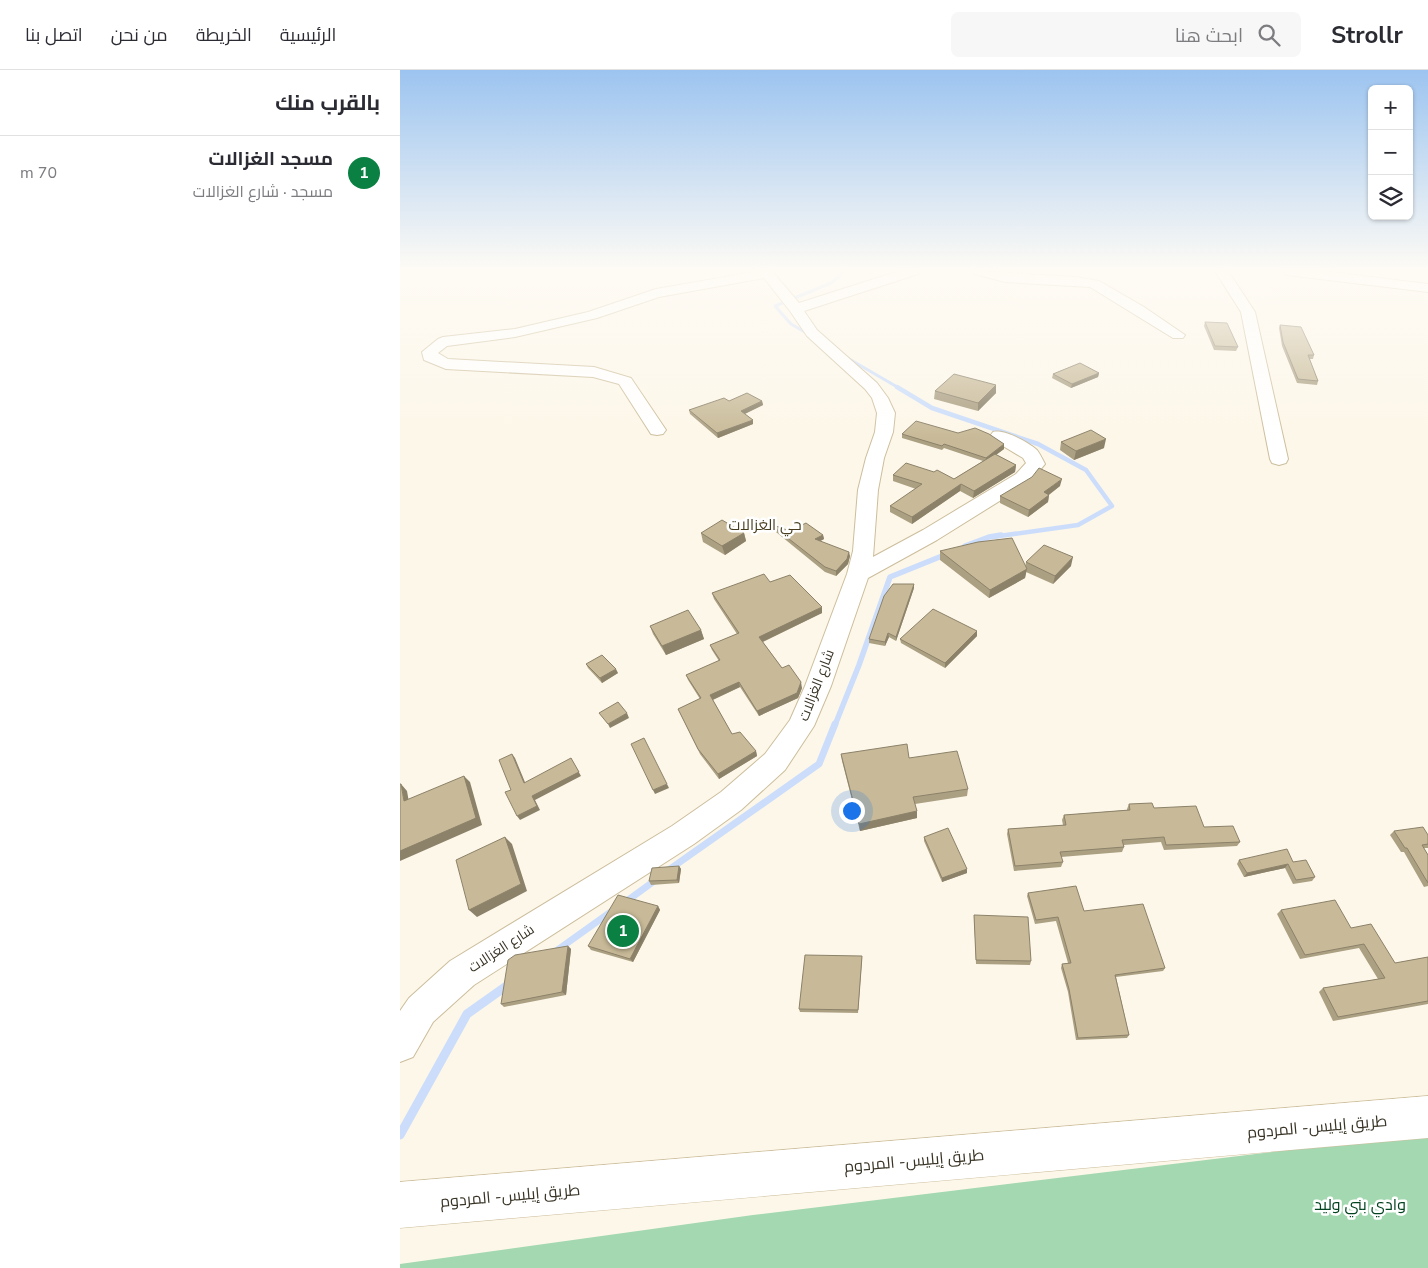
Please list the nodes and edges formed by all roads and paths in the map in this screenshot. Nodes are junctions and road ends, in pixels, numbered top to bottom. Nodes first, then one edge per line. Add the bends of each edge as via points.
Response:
1 (543, 327) edge
2 (808, 327) edge
3 (1165, 327) edge
4 (1251, 327) edge
5 (1178, 335) dead end
6 (657, 430) dead end
7 (999, 436) dead end
8 (1279, 459) dead end
9 (858, 574) junction
10 (400, 1044) edge
11 (1428, 1117) edge
12 (400, 1205) edge

1 - 6 street via 443,342 430,352 430,357 446,364 594,372 612,376 625,381
2 - 9 street, شارع الغزالات via 871,386 886,413 868,490 864,551
3 - 5 street
4 - 8 street
7 - 9 street via 1030,454 1036,464 1023,478
9 - 10 street, شارع الغزالات via 801,726 775,762 730,801 683,835 462,974 421,1010
11 - 12 highway, طريق إيليس- المردوم

